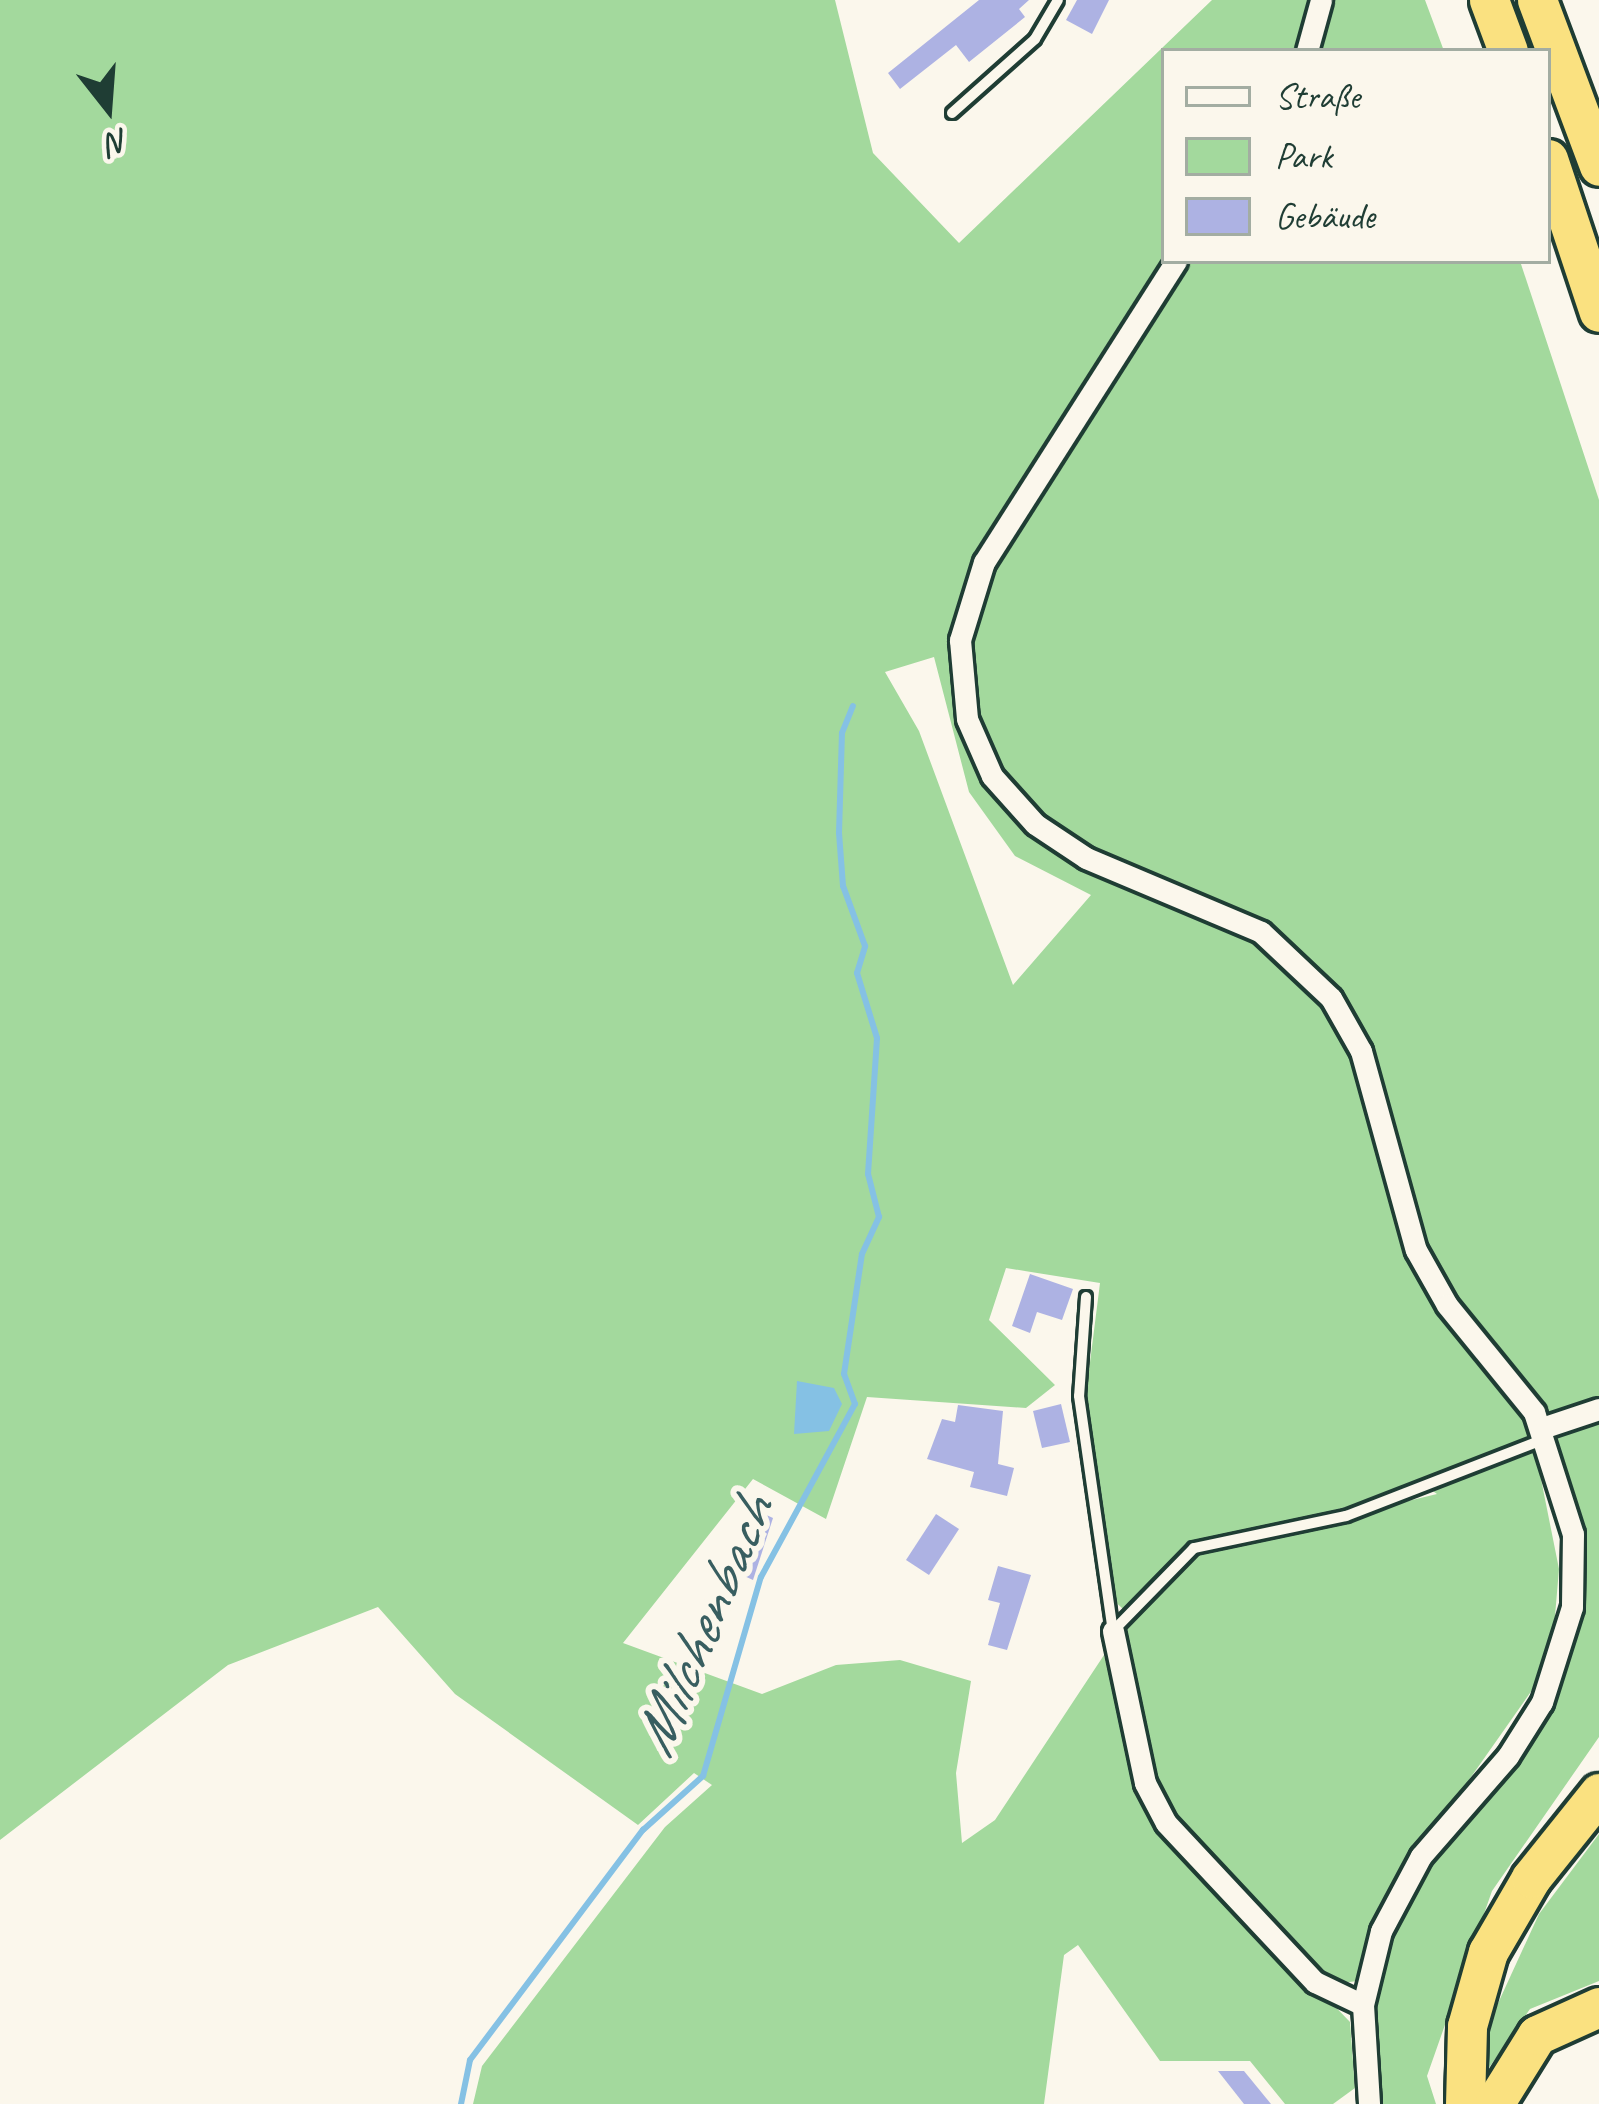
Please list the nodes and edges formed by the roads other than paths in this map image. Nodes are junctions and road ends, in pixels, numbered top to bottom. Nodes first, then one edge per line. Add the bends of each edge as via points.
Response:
1 (1058, 0) edge
2 (1321, 0) edge
3 (1489, 0) edge
4 (1537, 0) edge
5 (1307, 48) edge
6 (1507, 48) edge
7 (952, 113) dead end
8 (1599, 166) edge
9 (1551, 168) edge
10 (1174, 264) edge
11 (1599, 312) edge
12 (1085, 1298) dead end
13 (1599, 1408) edge
14 (1544, 1433) junction
15 (1113, 1631) junction
16 (1599, 1793) edge
17 (1364, 2005) junction
18 (1599, 2007) edge
19 (1369, 2104) edge
20 (1465, 2104) edge
21 (1494, 2104) edge

1 - 7 lane via 1035,39
2 - 5 street
3 - 6 highway
4 - 8 highway
9 - 11 highway
10 - 14 street via 984,562 960,640 967,718 992,776 1035,824 1086,858 1261,932 1331,998 1360,1052 1429,1280
12 - 15 lane via 1078,1396
13 - 14 street
14 - 15 lane via 1346,1516 1195,1548
14 - 17 street via 1567,1503 1574,1567 1556,1670 1508,1756 1403,1882
15 - 17 street via 1145,1783 1166,1823 1315,1982
16 - 20 highway via 1531,1878 1488,1952 1467,2026
17 - 19 street
18 - 21 highway via 1538,2035

